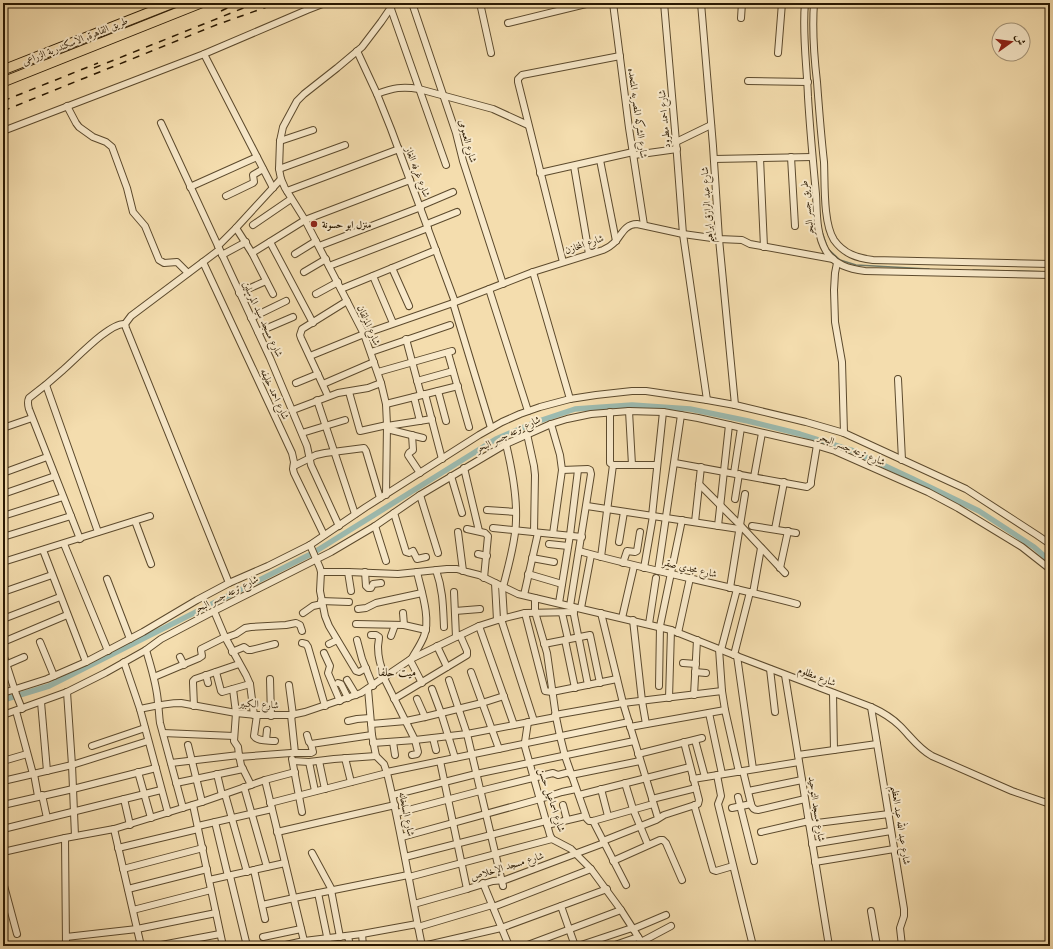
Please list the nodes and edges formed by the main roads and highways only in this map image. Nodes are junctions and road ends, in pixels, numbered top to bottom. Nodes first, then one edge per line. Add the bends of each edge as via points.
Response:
1 (173, 3) edge
2 (200, 3) edge
3 (3, 70) edge
4 (3, 82) edge

1 - 3 highway, طريق القاهرة, الاسكندرية الزراعى
2 - 4 highway, طريق القاهرة, الاسكندرية الزراعى

